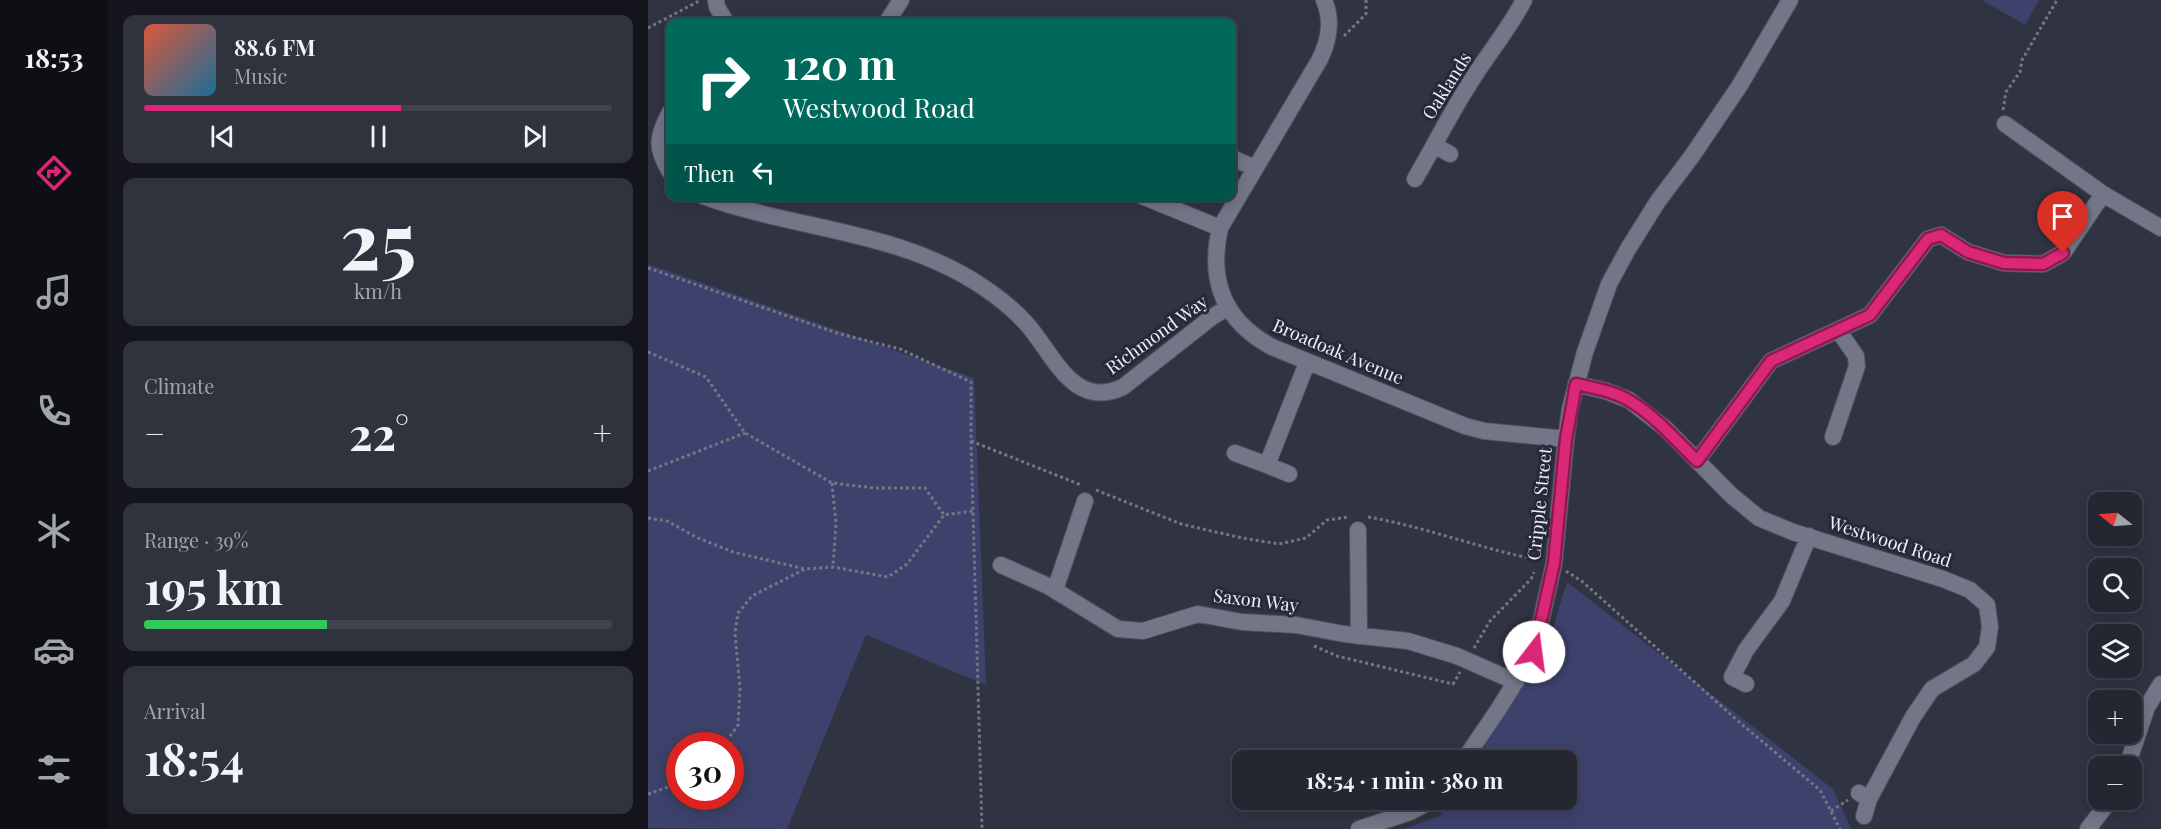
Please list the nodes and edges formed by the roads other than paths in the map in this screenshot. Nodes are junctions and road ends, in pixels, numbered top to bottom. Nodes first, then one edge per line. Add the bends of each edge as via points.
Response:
1 (716, 0) edge
2 (901, 0) edge
3 (1324, 0) edge
4 (1524, 0) edge
5 (1790, 0) edge
6 (724, 18) edge
7 (890, 18) edge
8 (666, 118) edge
9 (2005, 124) road end
10 (654, 136) edge
11 (1434, 145) junction
12 (1450, 154) dead end
13 (1236, 160) edge
14 (666, 163) edge
15 (1255, 168) junction
16 (1415, 179) dead end
17 (2103, 194) junction
18 (719, 201) edge
19 (1154, 201) edge
20 (1236, 201) edge
21 (1236, 201) edge
22 (1220, 228) junction
23 (2161, 228) edge
24 (1227, 308) junction
25 (1838, 330) junction
26 (1307, 363) junction
27 (1576, 384) junction
28 (1833, 437) dead end
29 (1566, 439) junction
30 (1235, 453) dead end
31 (1697, 461) junction
32 (1267, 465) junction
33 (1288, 474) dead end
34 (1088, 492) road end
35 (1361, 521) road end
36 (1809, 536) junction
37 (1001, 565) dead end
38 (1054, 590) junction
39 (1359, 636) junction
40 (1739, 681) dead end
41 (1516, 682) junction
42 (2161, 684) edge
43 (1471, 750) edge
44 (2131, 756) edge
45 (1414, 810) edge
46 (2102, 810) edge
47 (1864, 816) dead end
48 (1359, 829) edge
49 (2088, 829) edge

1 - 6 street
2 - 7 street
3 - 15 street, Broadoak Avenue via 1329,17 1325,47
4 - 11 street, Oaklands via 1495,49 1468,84
5 - 27 street, Cripple Street via 1740,85 1628,249 1609,284
8 - 10 street
9 - 17 street
10 - 14 street
11 - 12 street, Oaklands
11 - 16 street, Oaklands
13 - 15 street
15 - 20 street, Broadoak Avenue
17 - 23 street
17 - 25 street via 2063,253 2043,264 2004,263 1968,252 1941,235 1928,239 1870,315
18 - 24 street, Richmond Way via 877,240 940,264 1003,300 1039,338 1064,374 1091,392 1108,393 1123,387
19 - 22 street
21 - 22 street, Broadoak Avenue
22 - 24 street, Broadoak Avenue via 1215,260
24 - 26 street, Broadoak Avenue via 1256,338
25 - 28 street via 1856,356 1857,366
25 - 31 street via 1771,361
26 - 29 street, Broadoak Avenue via 1465,426
26 - 32 street
27 - 29 street, Cripple Street
27 - 31 street, Westwood Road via 1629,400 1666,429
29 - 41 street, Cripple Street via 1554,563 1534,652
30 - 32 street
31 - 36 street, Westwood Road via 1759,519
32 - 33 street
34 - 38 street
35 - 39 street
36 - 40 street via 1782,601 1746,650
36 - 47 street, Westwood Road via 1943,579 1970,590 1987,605 1987,647 1974,664 1932,689 1864,796
37 - 38 street, Saxon Way
38 - 39 street, Saxon Way via 1118,629 1143,631 1198,614
39 - 41 street, Saxon Way via 1408,641 1457,656
41 - 43 street, Cripple Street
42 - 44 street via 2148,707
45 - 48 street
46 - 49 street

